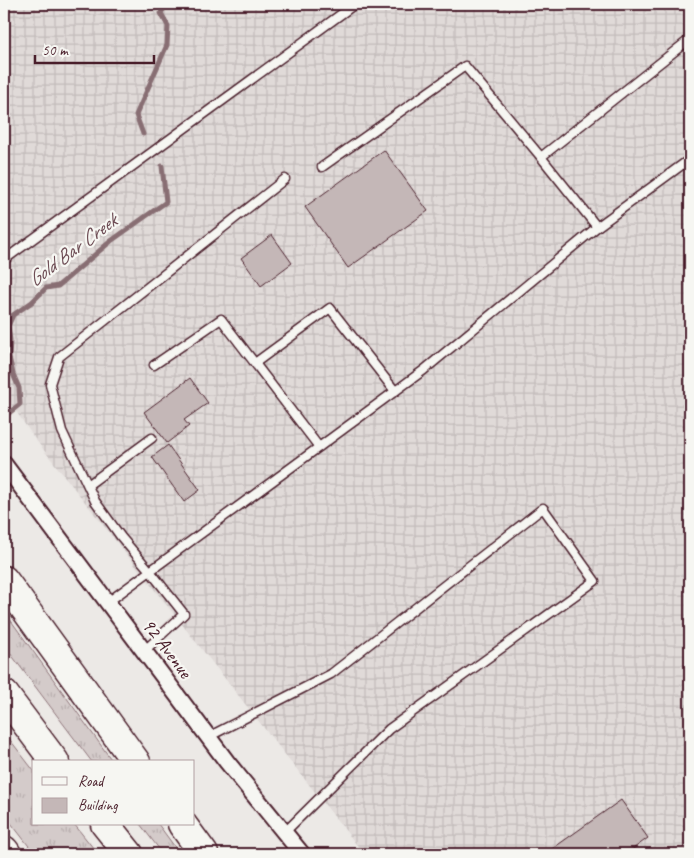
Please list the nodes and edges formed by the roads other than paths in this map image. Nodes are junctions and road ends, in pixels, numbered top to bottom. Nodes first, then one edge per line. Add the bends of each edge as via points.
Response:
1 (355, 4) edge
2 (690, 38) edge
3 (541, 157) junction
4 (690, 159) edge
5 (322, 167) dead end
6 (284, 179) dead end
7 (597, 227) junction
8 (4, 260) edge
9 (255, 363) junction
10 (154, 365) dead end
11 (395, 390) junction
12 (152, 438) dead end
13 (318, 447) junction
14 (4, 464) edge
15 (88, 485) junction
16 (150, 571) junction
17 (4, 580) edge
18 (108, 602) junction
19 (144, 651) junction
20 (4, 694) edge
21 (208, 737) junction
22 (54, 760) edge
23 (135, 760) edge
24 (107, 826) edge
25 (183, 826) edge
26 (284, 833) junction
27 (4, 850) edge
28 (7, 854) edge
29 (129, 854) edge
30 (204, 854) edge
31 (302, 854) edge

1 - 8 lane
2 - 3 lane
3 - 5 lane via 465,66
3 - 7 lane
4 - 7 lane
6 - 15 lane via 59,357 50,384 62,431
7 - 11 lane
9 - 10 lane via 221,319
9 - 11 lane via 330,308
9 - 13 lane
11 - 13 lane
12 - 15 lane
13 - 16 lane
14 - 18 street, 92 Avenue
15 - 16 lane via 95,501
16 - 18 lane
16 - 19 lane via 184,614
17 - 23 highway
18 - 19 street, 92 Avenue
19 - 21 street, 92 Avenue
20 - 22 highway
21 - 26 street, 92 Avenue
21 - 26 lane via 331,674 543,508 595,581 389,729
24 - 29 highway
25 - 30 highway
26 - 31 street, 92 Avenue
27 - 28 highway

